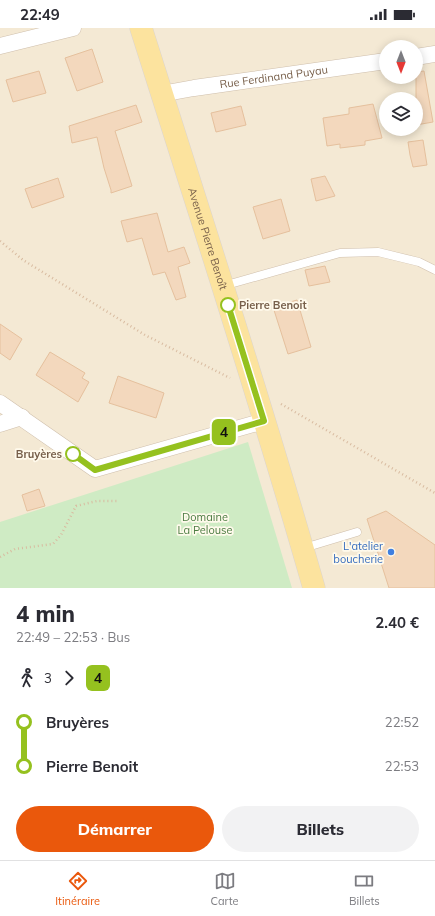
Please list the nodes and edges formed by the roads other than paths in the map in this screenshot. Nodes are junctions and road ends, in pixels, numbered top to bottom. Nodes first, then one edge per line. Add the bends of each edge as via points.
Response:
1 (72, 28) edge
2 (141, 28) edge
3 (0, 46) edge
4 (435, 54) edge
5 (423, 56) edge
6 (379, 62) edge
7 (161, 94) junction
8 (435, 270) edge
9 (222, 286) junction
10 (0, 403) edge
11 (22, 418) junction
12 (264, 421) junction
13 (0, 424) edge
14 (357, 532) dead end
15 (302, 548) junction
16 (314, 588) edge

1 - 3 street
2 - 7 main road, Avenue Pierre Benoît
4 - 5 street
6 - 7 street, Rue Ferdinand Puyau
7 - 9 main road, Avenue Pierre Benoît
8 - 9 lane via 419,262 378,252 340,253
9 - 12 main road, Avenue Pierre Benoît
10 - 11 street
11 - 12 street via 95,470
11 - 13 street
12 - 15 main road, Avenue Pierre Benoît
14 - 15 lane
15 - 16 main road, Avenue Pierre Benoît

